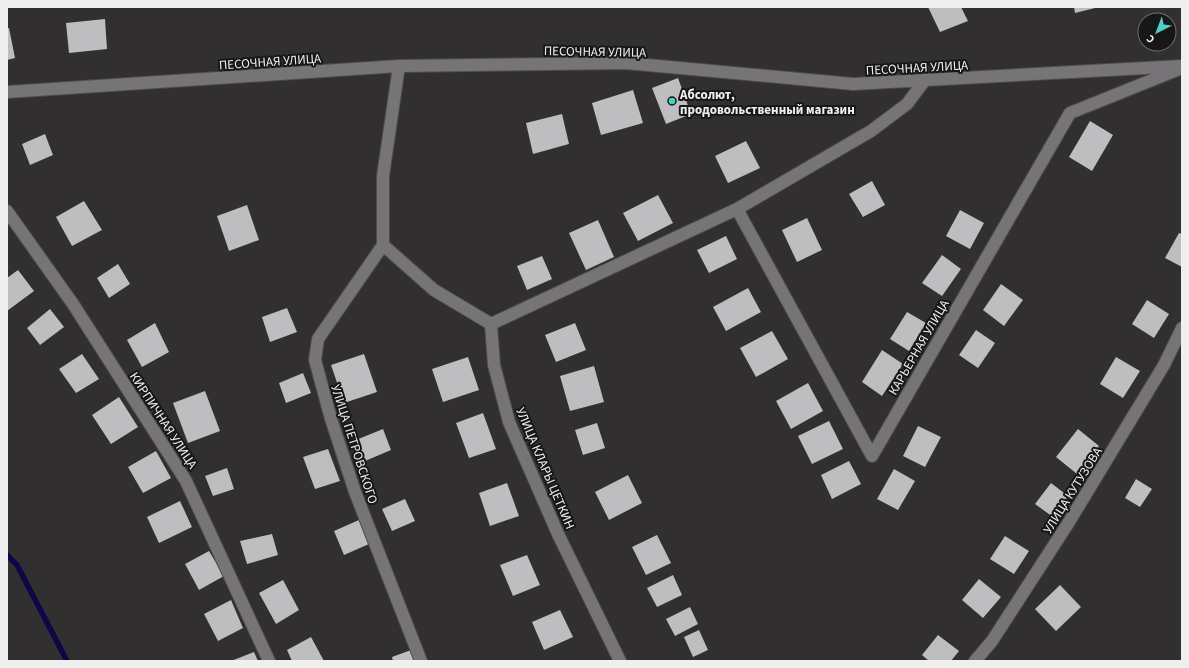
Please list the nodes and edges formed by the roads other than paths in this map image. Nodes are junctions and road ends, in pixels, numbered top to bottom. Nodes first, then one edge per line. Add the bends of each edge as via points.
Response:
1 (399, 66) junction
2 (1182, 67) edge
3 (925, 80) junction
4 (7, 92) edge
5 (737, 209) junction
6 (7, 211) edge
7 (383, 245) junction
8 (491, 324) junction
9 (1182, 328) edge
10 (269, 661) edge
11 (420, 661) edge
12 (620, 661) edge
13 (975, 661) edge

1 - 3 street, ПЕСОЧНАЯ УЛИЦА via 626,63 853,84
1 - 4 street, ПЕСОЧНАЯ УЛИЦА
1 - 7 street via 384,176
2 - 3 street, ПЕСОЧНАЯ УЛИЦА
2 - 5 street, КАРЬЕРНАЯ УЛИЦА via 1070,113 872,456
3 - 5 street via 906,104 871,132
5 - 8 street
6 - 10 street, КИРПИЧНАЯ УЛИЦА via 73,304 186,481
7 - 8 street via 434,290
7 - 11 street, УЛИЦА ПЕТРОВСКОГО via 318,339 315,360 354,492
8 - 12 street, УЛИЦА КЛАРЫ ЦЕТКИН via 494,365 509,422 558,534
9 - 13 street, УЛИЦА КУТУЗОВА via 1164,365 1069,522 992,641

